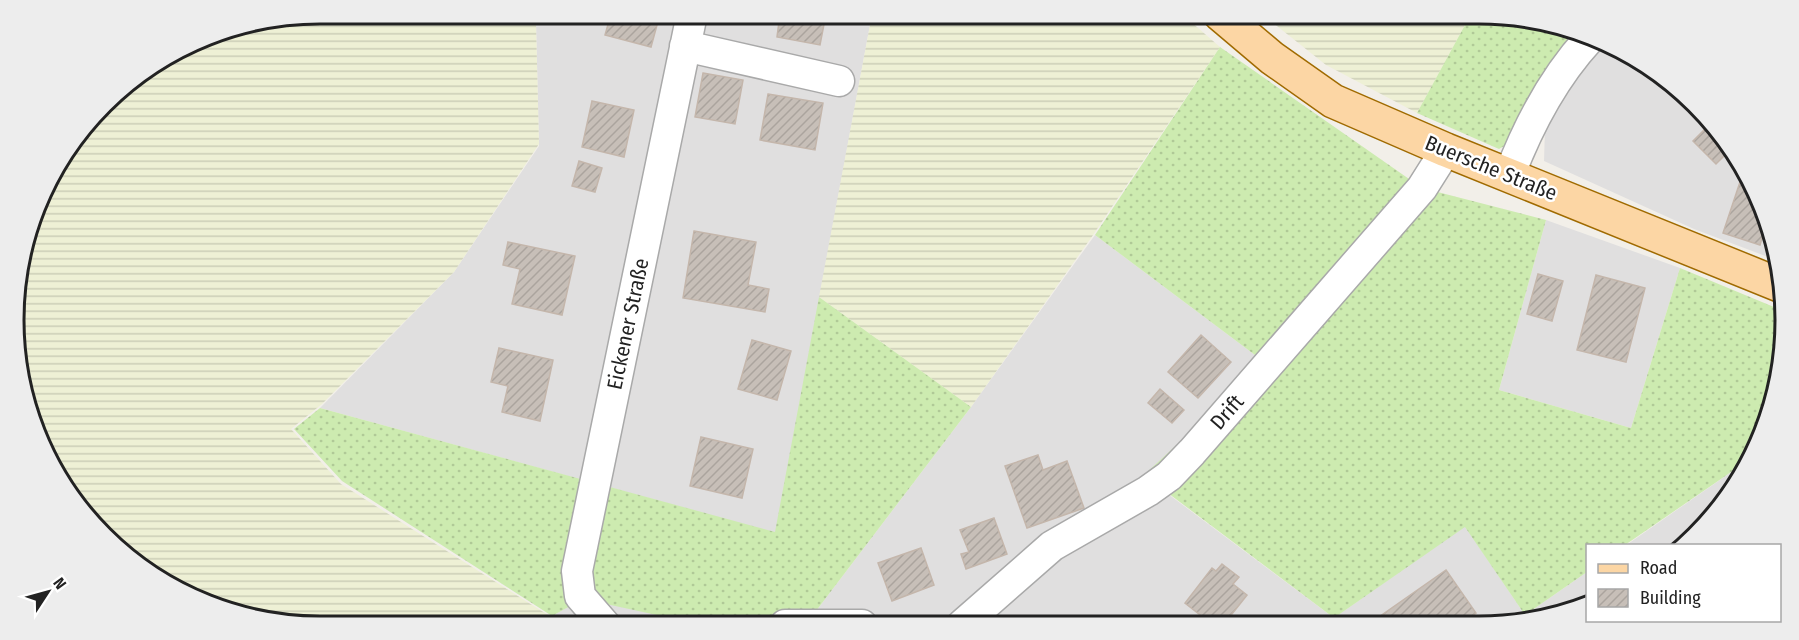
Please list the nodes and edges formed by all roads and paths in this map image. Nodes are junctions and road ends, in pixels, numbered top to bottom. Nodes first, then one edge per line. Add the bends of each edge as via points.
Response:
1 (690, 24) edge
2 (1232, 24) edge
3 (1584, 44) edge
4 (686, 46) junction
5 (839, 81) dead end
6 (1446, 150) junction
7 (1509, 176) junction
8 (1772, 282) edge
9 (597, 616) edge
10 (972, 616) edge

1 - 4 street, Eickener Straße
2 - 6 main road, Buersche Straße via 1333,101
3 - 7 street via 1537,112
4 - 5 street
4 - 9 street, Eickener Straße via 577,571 580,596
6 - 7 main road, Buersche Straße
6 - 10 street, Drift via 1422,188 1168,476 1052,546
7 - 8 main road, Buersche Straße

